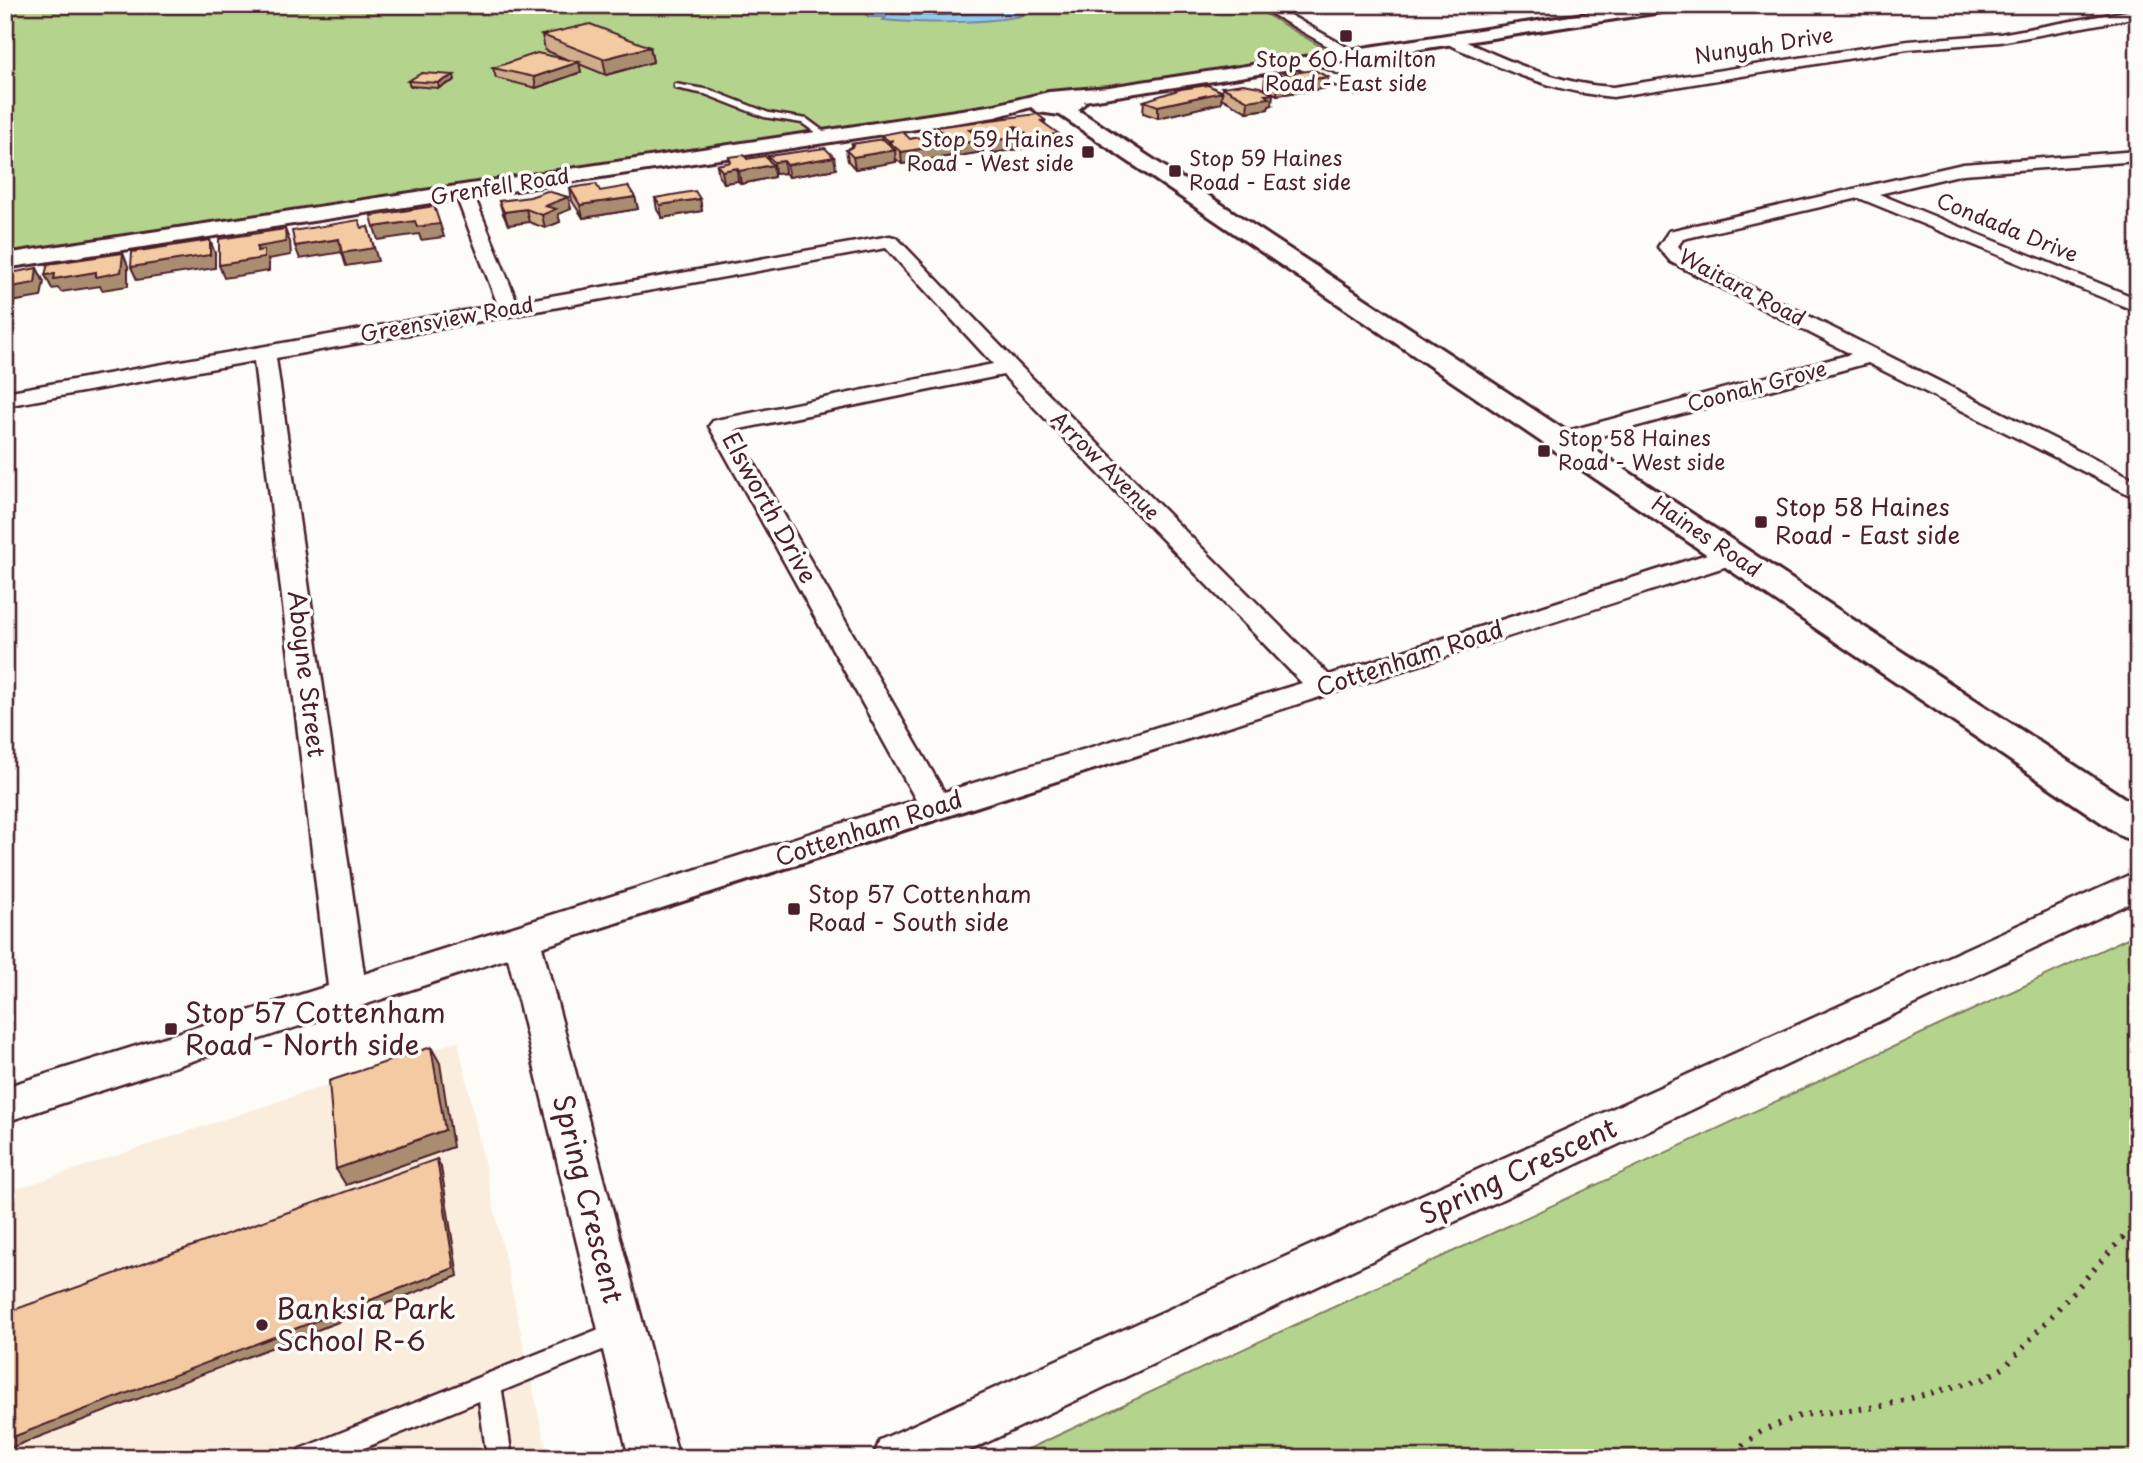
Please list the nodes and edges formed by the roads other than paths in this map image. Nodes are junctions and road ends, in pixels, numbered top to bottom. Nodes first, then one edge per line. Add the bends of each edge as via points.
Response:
1 (1262, 5) edge
2 (1674, 5) edge
3 (2138, 13) edge
4 (1448, 39) junction
5 (1352, 54) junction
6 (1299, 63) junction
7 (678, 86) dead end
8 (1360, 91) dead end
9 (1057, 104) junction
10 (826, 136) junction
11 (2138, 156) edge
12 (1859, 192) junction
13 (464, 193) junction
14 (890, 242) joint
15 (5, 261) edge
16 (2133, 301) edge
17 (510, 309) junction
18 (264, 352) junction
19 (1872, 355) junction
20 (1007, 367) junction
21 (5, 399) edge
22 (1561, 440) junction
23 (2138, 491) edge
24 (1733, 555) junction
25 (1323, 687) junction
26 (936, 806) junction
27 (2138, 827) edge
28 (2138, 834) edge
29 (2138, 852) edge
30 (2138, 884) edge
31 (522, 940) junction
32 (348, 997) junction
33 (5, 1105) edge
34 (622, 1331) junction
35 (489, 1385) junction
36 (309, 1458) edge
37 (500, 1458) edge
38 (653, 1458) edge
39 (898, 1458) edge

1 - 5 street
2 - 4 main road, Grenfell Road
3 - 4 street, Nunyah Drive via 1614,92 1557,86
4 - 5 main road, Grenfell Road
5 - 6 main road, Grenfell Road
6 - 8 street
6 - 9 main road, Grenfell Road
7 - 10 lane via 767,115 800,119
9 - 10 main road, Grenfell Road
9 - 22 main road, Haines Road
10 - 13 main road, Grenfell Road
11 - 12 street, Waitara Road via 1963,169
12 - 16 street, Condada Drive
12 - 19 street, Waitara Road via 1676,235 1668,247 1678,258
13 - 15 main road, Grenfell Road
13 - 17 street
14 - 17 street, Greensview Road
14 - 20 street, Arrow Avenue
17 - 18 street, Greensview Road
18 - 21 street, Greensview Road
18 - 32 street, Aboyne Street
19 - 22 street, Coonah Grove
19 - 23 street, Waitara Road
20 - 25 street, Arrow Avenue
20 - 26 street, Elsworth Drive via 721,426
22 - 24 main road, Haines Road
24 - 25 street, Cottenham Road
24 - 27 main road, Haines Road
25 - 26 street, Cottenham Road
26 - 31 street, Cottenham Road
28 - 29 main road
30 - 39 street, Spring Crescent
31 - 32 street, Cottenham Road
31 - 34 street, Spring Crescent
32 - 33 street, Cottenham Road
34 - 35 lane
34 - 38 street, Spring Crescent
35 - 36 lane
35 - 37 lane

